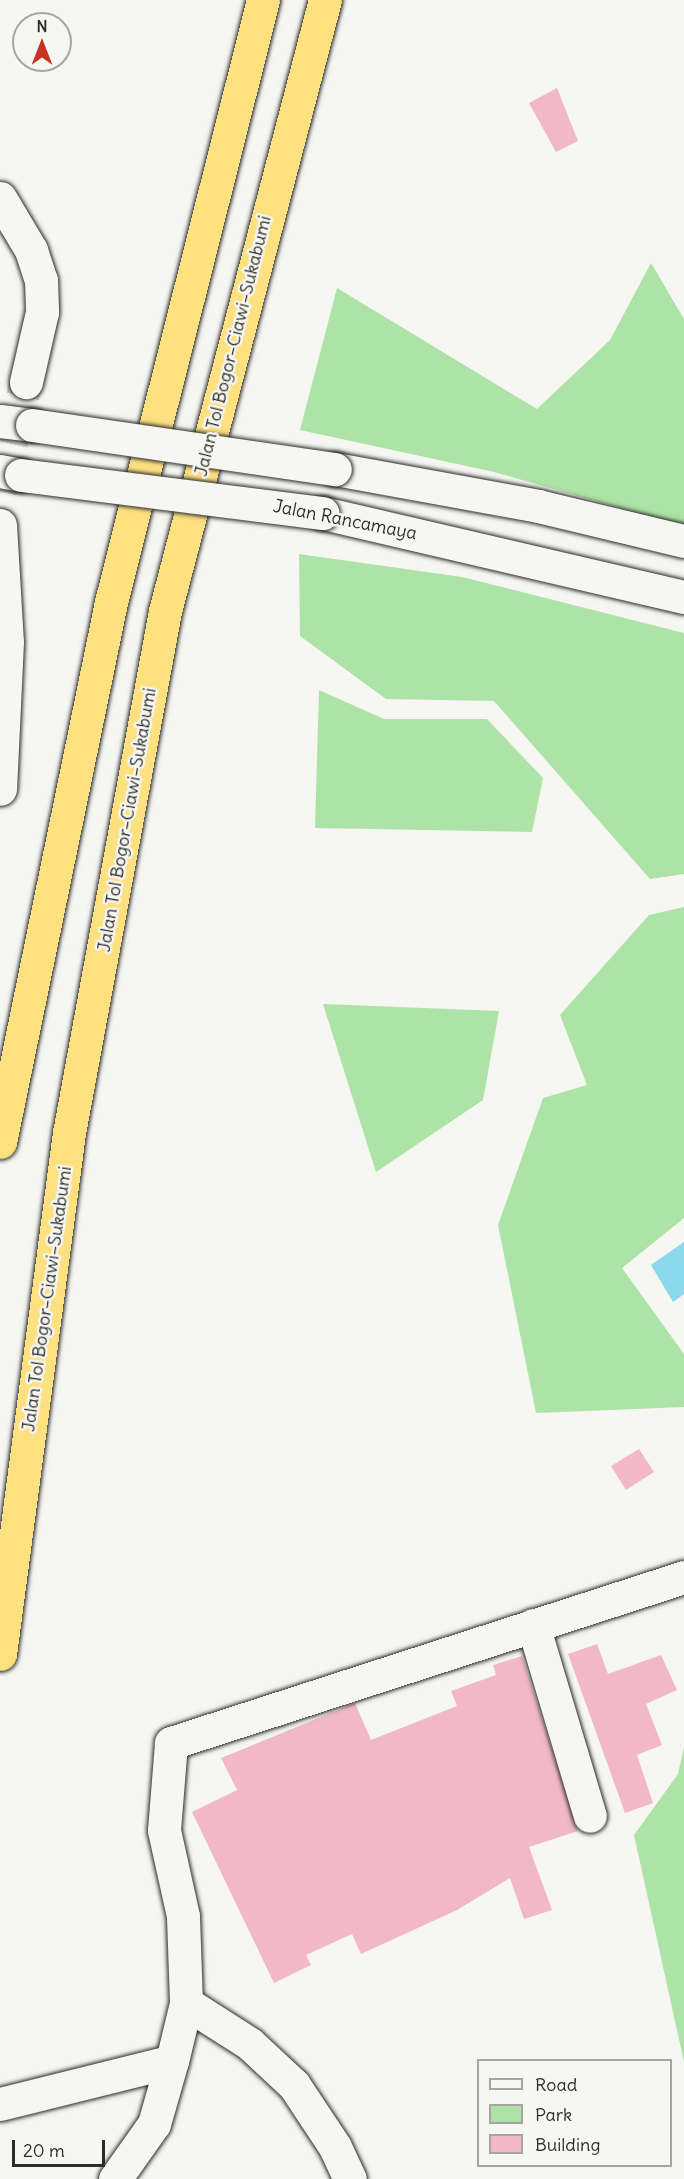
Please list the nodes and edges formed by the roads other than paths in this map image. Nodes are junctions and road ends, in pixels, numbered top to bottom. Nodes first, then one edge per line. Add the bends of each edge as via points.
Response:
1 (263, 0) edge
2 (325, 0) edge
3 (0, 198) edge
4 (26, 382) tunnel mouth
5 (0, 420) edge
6 (11, 473) edge
7 (0, 525) edge
8 (684, 541) edge
9 (684, 597) edge
10 (0, 789) edge
11 (0, 1142) edge
12 (684, 1577) edge
13 (533, 1625) junction
14 (0, 1654) edge
15 (590, 1816) dead end
16 (186, 2003) junction
17 (172, 2061) junction
18 (0, 2104) edge
19 (115, 2179) edge
20 (350, 2179) edge

1 - 11 highway via 207,208 111,602
2 - 14 highway, Jalan Tol Bogor–Ciawi–Sukabumi via 261,232 165,611 69,1133
3 - 4 street via 31,250 41,280 42,312
5 - 8 street, bridge via 335,469 537,506
6 - 9 street, Jalan Rancamaya, bridge via 323,513
7 - 10 street via 7,642
12 - 13 street
13 - 15 street
13 - 16 street via 171,1743 164,1830 183,1916
16 - 17 street
16 - 20 street via 250,2043 294,2085 336,2147
17 - 18 street
17 - 19 street via 154,2124

